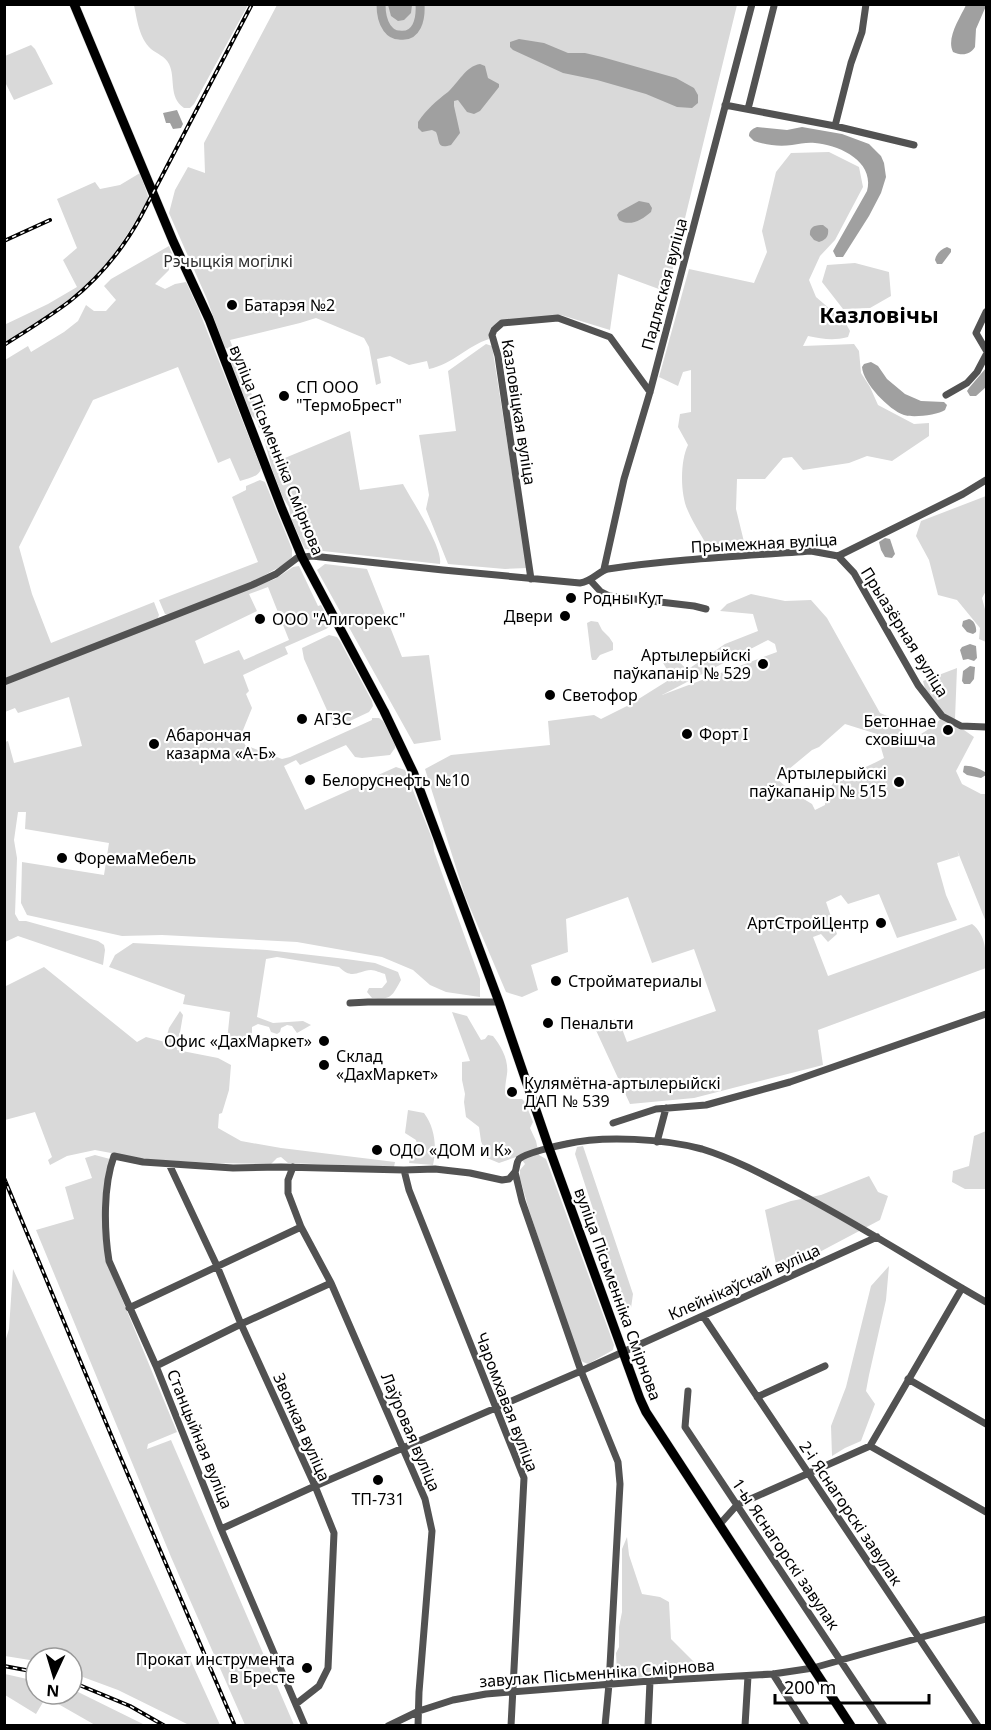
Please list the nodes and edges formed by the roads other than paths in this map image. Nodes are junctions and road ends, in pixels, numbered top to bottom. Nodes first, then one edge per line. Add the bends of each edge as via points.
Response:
1 (74, 4) edge
2 (752, 4) edge
3 (866, 4) edge
4 (774, 6) dead end
5 (725, 105) junction
6 (748, 109) junction
7 (835, 126) junction
8 (914, 145) dead end
9 (987, 312) edge
10 (987, 350) edge
11 (987, 355) edge
12 (650, 392) junction
13 (946, 395) dead end
14 (987, 480) edge
15 (302, 556) junction
16 (838, 556) junction
17 (604, 569) junction
18 (531, 579) junction
19 (590, 580) junction
20 (706, 609) dead end
21 (4, 682) edge
22 (987, 727) edge
23 (500, 1002) junction
24 (350, 1003) dead end
25 (987, 1014) edge
26 (666, 1108) junction
27 (613, 1123) dead end
28 (657, 1142) junction
29 (549, 1148) junction
30 (169, 1164) junction
31 (293, 1167) junction
32 (404, 1170) junction
33 (514, 1172) junction
34 (301, 1227) junction
35 (877, 1237) junction
36 (217, 1266) junction
37 (331, 1283) junction
38 (962, 1288) junction
39 (987, 1302) edge
40 (129, 1308) junction
41 (703, 1316) junction
42 (241, 1324) junction
43 (622, 1352) junction
44 (156, 1366) junction
45 (825, 1366) dead end
46 (581, 1371) junction
47 (908, 1379) junction
48 (688, 1391) dead end
49 (757, 1397) junction
50 (496, 1407) junction
51 (987, 1424) edge
52 (870, 1446) junction
53 (404, 1447) junction
54 (809, 1474) junction
55 (315, 1486) junction
56 (737, 1505) junction
57 (987, 1512) edge
58 (718, 1525) junction
59 (221, 1529) junction
60 (987, 1619) edge
61 (918, 1638) junction
62 (841, 1660) junction
63 (813, 1668) junction
64 (773, 1674) junction
65 (748, 1676) junction
66 (650, 1681) junction
67 (609, 1684) junction
68 (513, 1691) junction
69 (296, 1704) junction
70 (419, 1711) junction
71 (305, 1725) edge
72 (388, 1725) edge
73 (418, 1725) edge
74 (511, 1725) edge
75 (605, 1725) edge
76 (648, 1725) edge
77 (745, 1725) edge
78 (806, 1725) edge
79 (851, 1725) edge
80 (884, 1725) edge
81 (978, 1725) edge

1 - 15 main road, вуліца Пісьменніка Смірнова via 209,319
2 - 5 street, Падляская вуліца
3 - 7 street via 862,32
4 - 6 street
5 - 6 street
5 - 12 street, Падляская вуліца
6 - 7 street
7 - 8 street
9 - 10 street via 975,333
11 - 13 street via 967,383
12 - 17 street, Падляская вуліца via 624,479
12 - 18 street, Казловіцкая вуліца via 610,337 558,318 502,323 494,330
14 - 16 street, Прымежная вуліца
15 - 18 street
15 - 21 street via 252,585
15 - 23 main road, вуліца Пісьменніка Смірнова via 404,753
16 - 17 street, Прымежная вуліца via 811,551
16 - 22 street, Прыазёрная вуліца via 854,573 918,685 942,716 961,726
17 - 19 street
18 - 19 street via 580,583
19 - 20 street via 609,596
23 - 24 street
23 - 29 main road, вуліца Пісьменніка Смірнова
25 - 26 street via 790,1082 706,1105
26 - 27 street
26 - 28 street
28 - 29 street via 587,1140
28 - 35 street via 701,1149 733,1160
29 - 33 street via 517,1161
29 - 43 main road, вуліца Пісьменніка Смірнова
30 - 31 street
30 - 36 street, Звонкая вуліца
30 - 40 street, Станцыйная вуліца via 114,1156 109,1169 107,1251
31 - 32 street
31 - 34 street, Лаўровая вуліца via 288,1193
32 - 33 street via 435,1169 502,1180 509,1179
32 - 50 street, Чаромхавая вуліца
33 - 46 street
34 - 36 street
34 - 37 street, Лаўровая вуліца
35 - 38 street
35 - 41 street, Клейнікаўскай вуліца
36 - 40 street
36 - 42 street, Звонкая вуліца
37 - 42 street
37 - 53 street, Лаўровая вуліца
38 - 39 street
38 - 47 street
40 - 44 street, Станцыйная вуліца
41 - 43 street, Клейнікаўскай вуліца
41 - 49 street, 2-і Яснагорскі завулак
42 - 44 street
42 - 55 street, Звонкая вуліца
43 - 46 street, Клейнікаўскай вуліца
43 - 58 main road, вуліца Пісьменніка Смірнова via 646,1412
44 - 59 street, Станцыйная вуліца
45 - 49 street
46 - 50 street, Клейнікаўскай вуліца
46 - 67 street via 618,1462 620,1484
47 - 51 street
47 - 52 street
48 - 56 street, 1-ы Яснагорскі завулак via 686,1427
49 - 54 street, 2-і Яснагорскі завулак
50 - 53 street, Клейнікаўскай вуліца
50 - 68 street, Чаромхавая вуліца via 524,1478
52 - 54 street
52 - 57 street
53 - 55 street, Клейнікаўскай вуліца
53 - 70 street, Лаўровая вуліца via 425,1499 432,1531
54 - 56 street
54 - 61 street, 2-і Яснагорскі завулак
55 - 59 street, Клейнікаўскай вуліца
55 - 69 street, Звонкая вуліца via 333,1533 328,1668 319,1686
56 - 58 street
56 - 62 street, 1-ы Яснагорскі завулак
58 - 63 main road, вуліца Пісьменніка Смірнова
59 - 69 street, Станцыйная вуліца
60 - 61 street
61 - 62 street
61 - 81 street, 2-і Яснагорскі завулак
62 - 63 street
62 - 80 street, 1-ы Яснагорскі завулак
63 - 64 street, завулак Пісьменніка Смірнова
63 - 79 main road, вуліца Пісьменніка Смірнова
64 - 65 street, завулак Пісьменніка Смірнова
64 - 78 street
65 - 66 street, завулак Пісьменніка Смірнова
65 - 77 street
66 - 67 street, завулак Пісьменніка Смірнова
66 - 76 street
67 - 68 street, завулак Пісьменніка Смірнова
67 - 75 street
68 - 70 street, завулак Пісьменніка Смірнова via 453,1700
68 - 74 street, Чаромхавая вуліца
69 - 71 street, Станцыйная вуліца
70 - 72 street, завулак Пісьменніка Смірнова
70 - 73 street, Лаўровая вуліца

